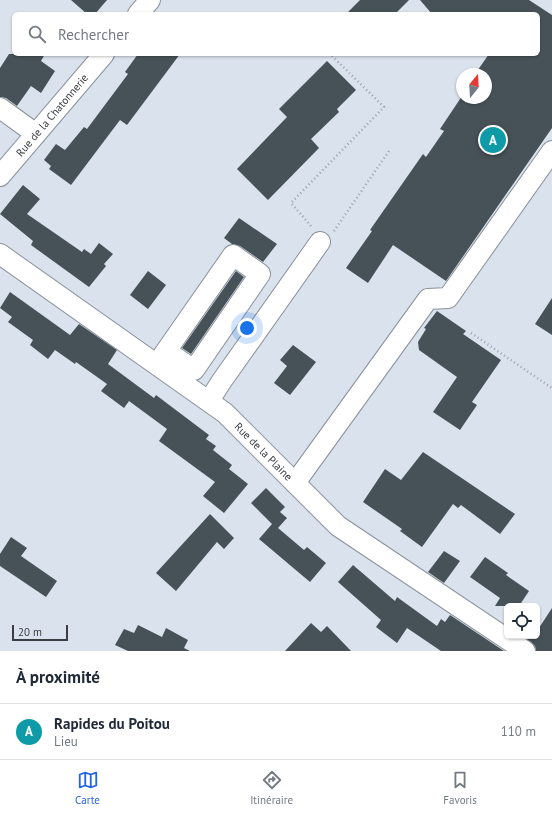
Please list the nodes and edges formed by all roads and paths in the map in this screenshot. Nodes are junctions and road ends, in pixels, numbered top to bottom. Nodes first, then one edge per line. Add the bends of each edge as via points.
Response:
1 (150, 0) edge
2 (140, 12) edge
3 (102, 56) edge
4 (332, 56) edge
5 (0, 108) edge
6 (36, 134) junction
7 (389, 151) dead end
8 (552, 151) edge
9 (0, 176) edge
10 (320, 242) junction
11 (0, 254) edge
12 (471, 333) dead end
13 (161, 357) junction
14 (552, 388) edge
15 (209, 401) junction
16 (295, 483) junction
17 (525, 651) edge

1 - 2 street
3 - 6 street, Rue de la Chatonnerie
4 - 10 path via 384,107 291,203 317,232
5 - 6 street
6 - 9 street, Rue de la Chatonnerie
7 - 10 path via 329,239
8 - 16 street via 448,298 428,299
10 - 15 street
11 - 13 street, Rue de la Plaine
12 - 14 path
13 - 13 street via 233,255 260,274 194,370
13 - 15 street, Rue de la Plaine
15 - 16 street, Rue de la Plaine via 225,412
16 - 17 street, Rue de la Plaine via 338,526

